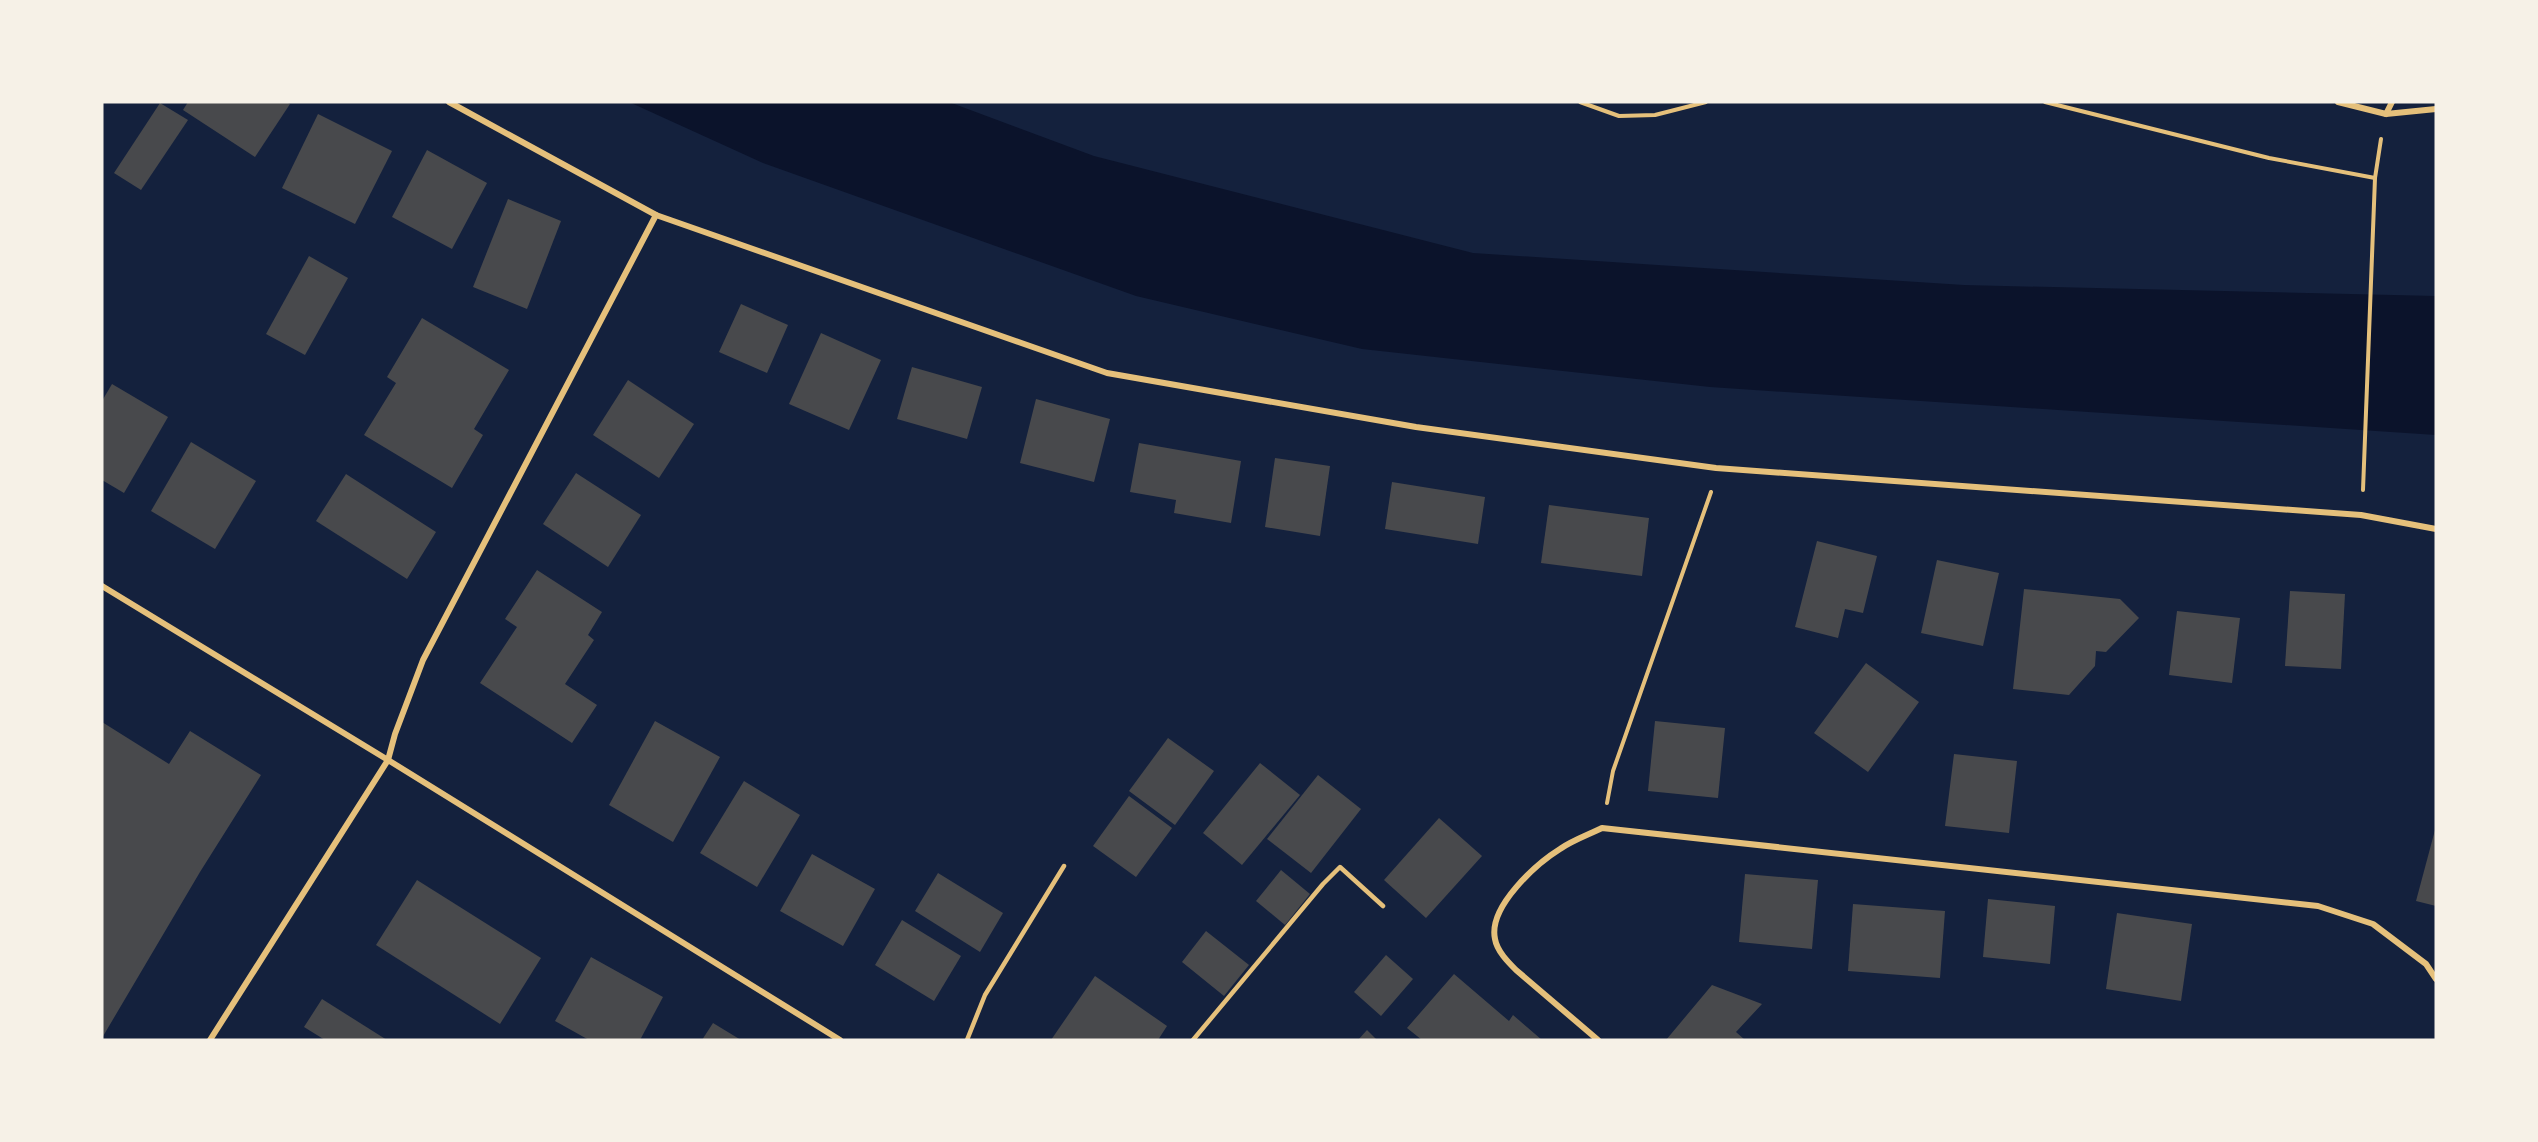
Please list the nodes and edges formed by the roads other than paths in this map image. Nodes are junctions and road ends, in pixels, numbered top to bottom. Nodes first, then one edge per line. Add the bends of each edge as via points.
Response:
1 (449, 102) edge
2 (2338, 102) edge
3 (2392, 102) edge
4 (2436, 109) edge
5 (2386, 114) junction
6 (656, 215) junction
7 (2436, 529) edge
8 (102, 586) edge
9 (388, 760) junction
10 (1064, 866) dead end
11 (1383, 906) dead end
12 (2436, 979) edge
13 (210, 1040) edge
14 (840, 1040) edge
15 (967, 1040) edge
16 (1193, 1040) edge
17 (1599, 1040) edge

1 - 6 street
2 - 5 street
3 - 5 street
4 - 5 street
6 - 7 street via 1107,373 1416,427 1716,468 2361,515
6 - 9 street via 423,660
8 - 9 street
9 - 13 street
9 - 14 street
10 - 15 lane via 985,995
11 - 16 lane via 1340,867
12 - 17 street via 2426,964 2373,924 2318,906 1602,828 1559,849 1513,888 1498,913 1495,939 1516,970

